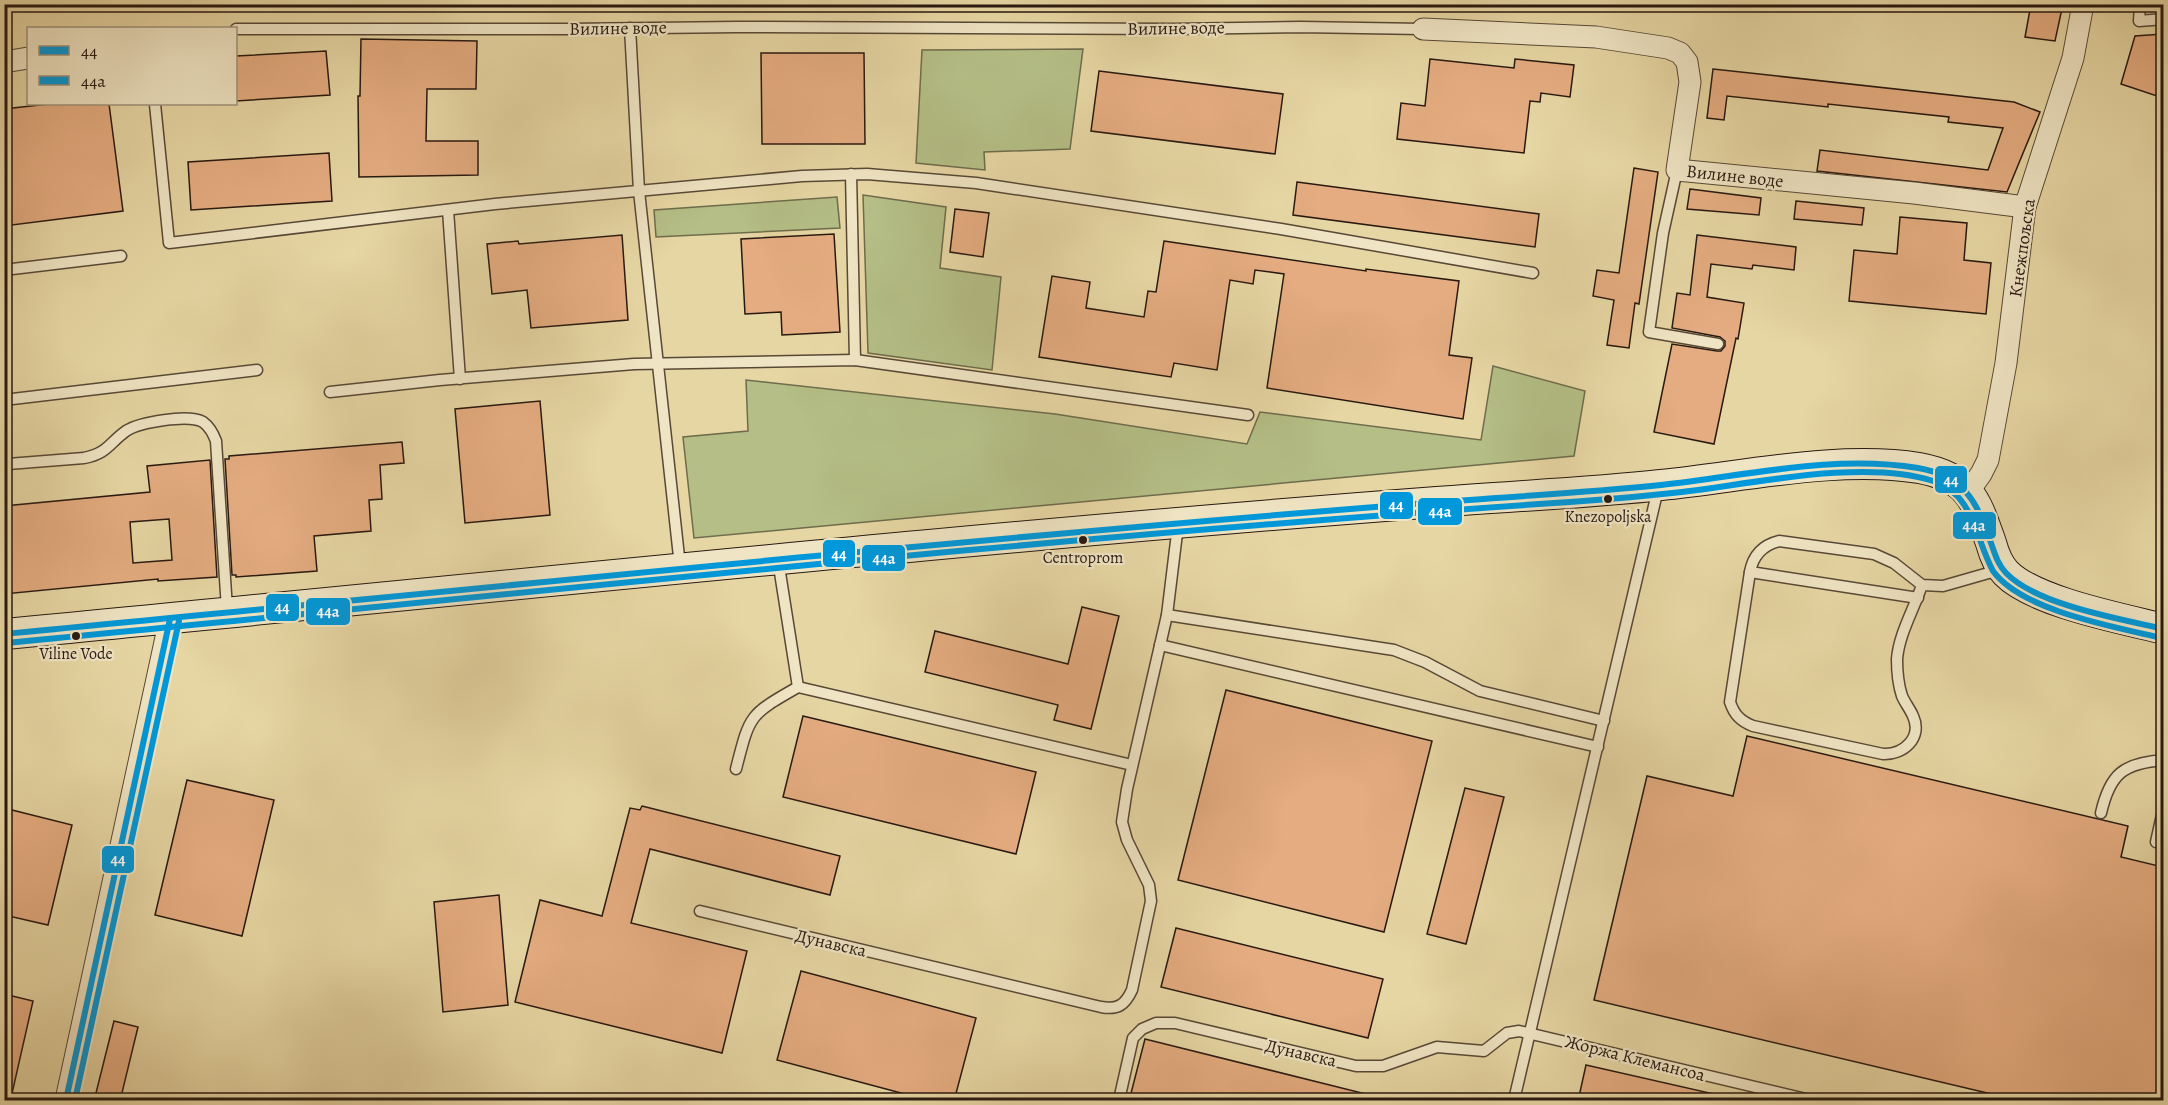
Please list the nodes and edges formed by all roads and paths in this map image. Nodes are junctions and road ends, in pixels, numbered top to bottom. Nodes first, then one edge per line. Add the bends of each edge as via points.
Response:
1 (2083, 4) edge
2 (2140, 4) edge
3 (2163, 19) edge
4 (237, 28) edge
5 (630, 28) junction
6 (1423, 29) joint
7 (27, 58) edge
8 (4, 62) edge
9 (155, 105) edge
10 (1677, 171) junction
11 (851, 174) junction
12 (639, 191) junction
13 (2025, 207) junction
14 (447, 210) junction
15 (121, 256) dead end
16 (4, 270) edge
17 (1533, 273) dead end
18 (1718, 344) dead end
19 (855, 360) junction
20 (657, 364) junction
21 (257, 370) dead end
22 (460, 379) junction
23 (330, 392) dead end
24 (4, 400) edge
25 (1248, 415) dead end
26 (8, 464) dead end
27 (1659, 485) junction
28 (1968, 492) junction
29 (1179, 522) junction
30 (778, 560) junction
31 (2002, 569) junction
32 (680, 570) junction
33 (1750, 572) junction
34 (1922, 585) junction
35 (1918, 598) junction
36 (227, 614) junction
37 (1167, 615) junction
38 (170, 619) junction
39 (2163, 629) edge
40 (4, 634) edge
41 (1160, 645) junction
42 (798, 687) junction
43 (1604, 721) junction
44 (1598, 747) junction
45 (2163, 760) edge
46 (1132, 765) junction
47 (736, 769) dead end
48 (2163, 806) edge
49 (2101, 813) dead end
50 (2156, 842) dead end
51 (700, 911) dead end
52 (1530, 1033) junction
53 (66, 1101) edge
54 (1119, 1101) edge
55 (1514, 1101) edge
56 (1810, 1101) edge

1 - 13 street, Кнежпољска via 2073,58
2 - 3 lane via 2139,21
4 - 5 lane, Вилине воде
5 - 6 lane, Вилине воде
5 - 12 lane
6 - 10 street, Вилине воде via 1596,37 1680,53 1687,62 1690,82
7 - 8 street
9 - 14 lane via 169,243
10 - 13 street, Вилине воде
10 - 18 lane via 1648,337
11 - 12 lane
11 - 17 lane via 976,183 1281,229
11 - 19 lane
12 - 14 lane
12 - 20 lane
13 - 28 street, Кнежпољска via 2006,363 1990,450 1986,465
14 - 22 lane
15 - 16 lane
19 - 20 lane
19 - 25 lane
20 - 22 lane
20 - 32 lane
21 - 24 lane
22 - 23 lane
26 - 36 lane via 96,456 141,424 189,418 203,422 216,441
27 - 28 main road via 1816,466 1882,466 1933,471
27 - 29 main road
27 - 43 lane
28 - 31 main road via 1976,502
29 - 30 main road
29 - 37 lane
30 - 32 main road
30 - 42 lane
31 - 34 lane via 1942,586
31 - 39 main road via 2038,593
32 - 36 main road
33 - 34 lane via 1764,546 1779,541 1874,554
33 - 35 lane
33 - 35 lane via 1730,702 1737,716 1753,726 1883,754 1904,750 1915,731 1899,684 1897,657
34 - 35 lane
36 - 38 main road
37 - 41 lane
37 - 43 lane via 1394,650 1480,691
38 - 40 main road
38 - 53 street
41 - 44 lane
41 - 46 lane
42 - 46 lane
42 - 47 lane via 754,716 747,726
43 - 44 lane
44 - 52 lane
45 - 49 lane via 2140,764 2115,776 2106,790
46 - 51 lane, Дунавска via 1122,822 1149,885 1151,901 1132,990 1121,1006 1101,1007
48 - 50 lane
52 - 54 lane, Дунавска via 1507,1033 1484,1051 1437,1047 1371,1068 1175,1023 1156,1023 1133,1038
52 - 55 lane
52 - 56 lane, Жоржа Клемансоа

